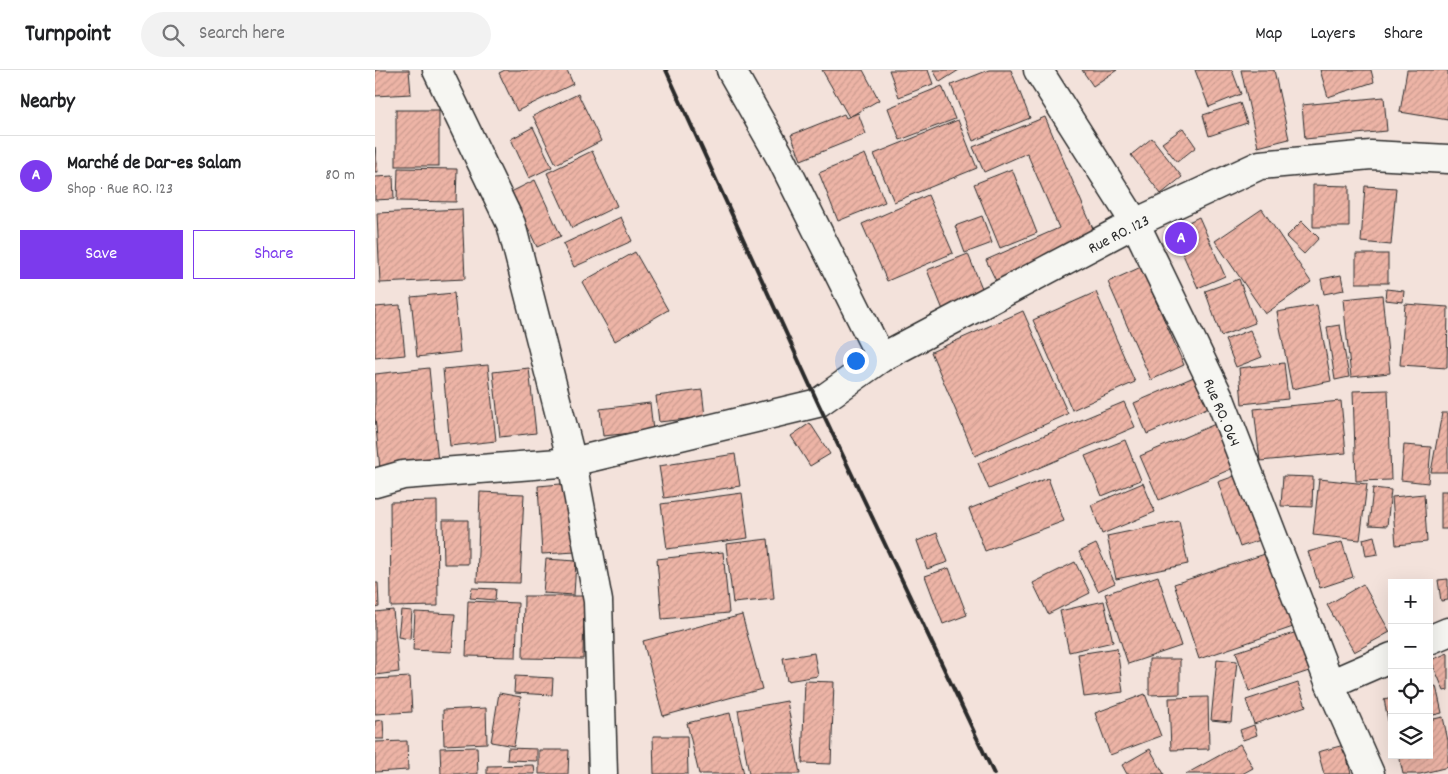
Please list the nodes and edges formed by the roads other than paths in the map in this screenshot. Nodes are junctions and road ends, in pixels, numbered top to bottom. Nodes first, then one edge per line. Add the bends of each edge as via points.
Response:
1 (437, 70) edge
2 (731, 70) edge
3 (1038, 70) edge
4 (1448, 160) edge
5 (1135, 223) junction
6 (881, 358) junction
7 (571, 462) junction
8 (375, 483) edge
9 (1448, 632) edge
10 (1433, 638) edge
11 (1388, 659) edge
12 (1330, 684) junction
13 (603, 774) edge
14 (1369, 774) edge

1 - 7 street via 511,224
2 - 6 street via 782,160
3 - 5 street, Rue RO. 064
4 - 5 street, Rue RO. 123 via 1371,154 1261,164
5 - 6 street, Rue RO. 123
5 - 12 street, Rue RO. 064 via 1219,399
6 - 7 street, Rue RO. 123 via 818,403
7 - 8 street via 403,475
7 - 13 street via 598,601
9 - 10 street
11 - 12 street
12 - 14 street, Rue RO. 064

